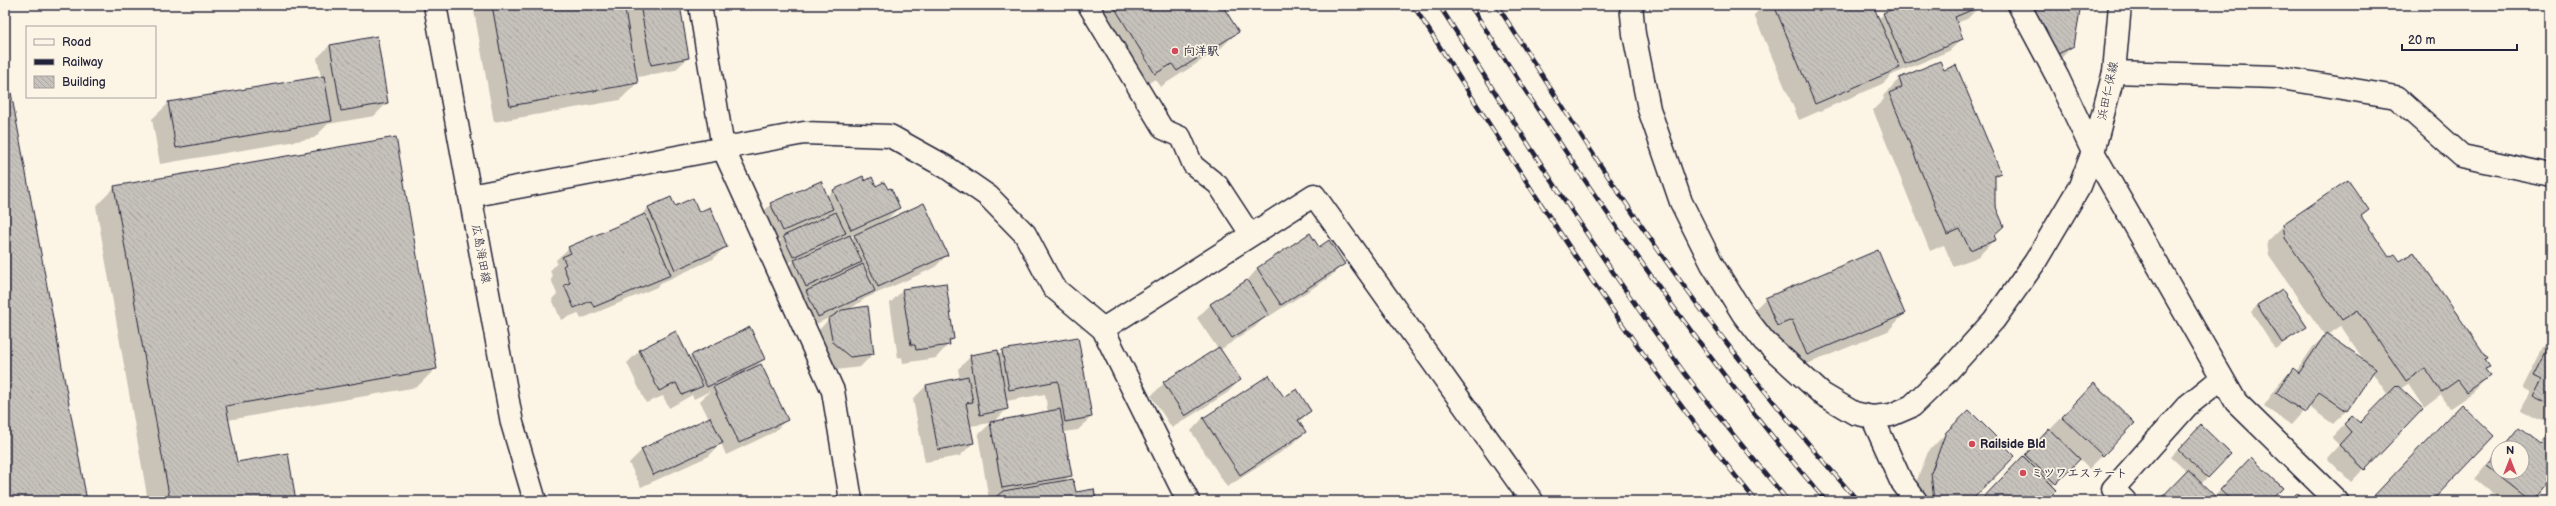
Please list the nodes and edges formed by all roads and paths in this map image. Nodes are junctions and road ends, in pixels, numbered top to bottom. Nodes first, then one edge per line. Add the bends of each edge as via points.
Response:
1 (434, 5) edge
2 (700, 5) edge
3 (1088, 5) edge
4 (1631, 5) edge
5 (2019, 5) edge
6 (2120, 5) edge
7 (2114, 72) junction
8 (722, 148) junction
9 (2093, 152) junction
10 (2551, 175) edge
11 (470, 196) junction
12 (1250, 234) junction
13 (1103, 329) junction
14 (2222, 378) junction
15 (1872, 417) junction
16 (535, 501) edge
17 (848, 501) edge
18 (1188, 501) edge
19 (1532, 501) edge
20 (1916, 501) edge
21 (2125, 501) edge
22 (2337, 501) edge

1 - 11 street, 広島海田線
2 - 8 street
3 - 12 lane via 1163,129 1181,137 1193,165 1218,185
4 - 15 street via 1649,109 1682,202 1712,264 1743,314 1764,341 1822,394 1854,413
5 - 9 street
6 - 7 street, 浜田仁保線
7 - 9 street, 浜田仁保線
7 - 10 street via 2276,77 2396,97 2462,156
8 - 11 street
8 - 13 street via 804,133 890,136 946,167 988,196 1025,234 1053,287
8 - 17 street via 833,391 851,500
9 - 14 street
9 - 15 street, 浜田仁保線 via 2080,186 2035,262 1994,320 1912,406 1891,414
11 - 16 street, 広島海田線 via 512,423
12 - 13 street
12 - 19 street via 1314,194
13 - 18 street
14 - 21 street via 2187,406 2113,489
14 - 22 street via 2236,402
15 - 20 street via 1901,481

